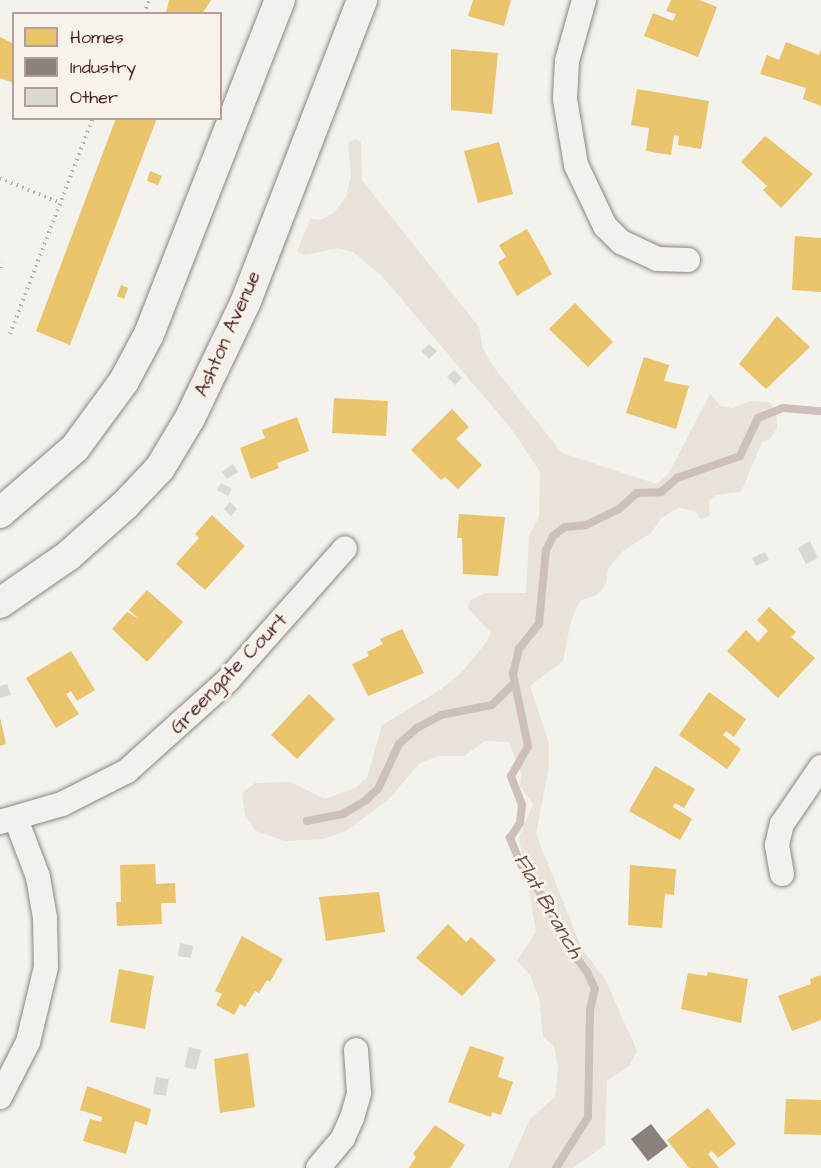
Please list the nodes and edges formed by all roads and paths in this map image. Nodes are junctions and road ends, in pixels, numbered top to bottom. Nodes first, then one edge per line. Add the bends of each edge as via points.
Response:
1 (280, 0) edge
2 (362, 0) edge
3 (584, 0) edge
4 (92, 120) edge
5 (0, 178) edge
6 (61, 203) junction
7 (688, 260) dead end
8 (2, 262) dead end
9 (0, 268) edge
10 (10, 334) dead end
11 (0, 513) edge
12 (345, 548) dead end
13 (0, 603) edge
14 (821, 767) edge
15 (8, 821) edge
16 (782, 874) dead end
17 (356, 1050) dead end
18 (0, 1097) edge
19 (318, 1168) edge

1 - 11 street via 149,334 124,381 75,448
2 - 13 street, Ashton Avenue via 246,301 190,418 160,468 68,556
3 - 7 street via 567,61 565,99 576,165 605,226 621,242 657,259
4 - 6 path
5 - 6 path
6 - 10 path
8 - 9 path
12 - 15 street, Greengate Court via 228,680 162,742 107,783
14 - 16 street via 782,824 777,844
15 - 18 street via 38,877 45,918 46,967 28,1042
17 - 19 street via 359,1093 352,1118 343,1138

